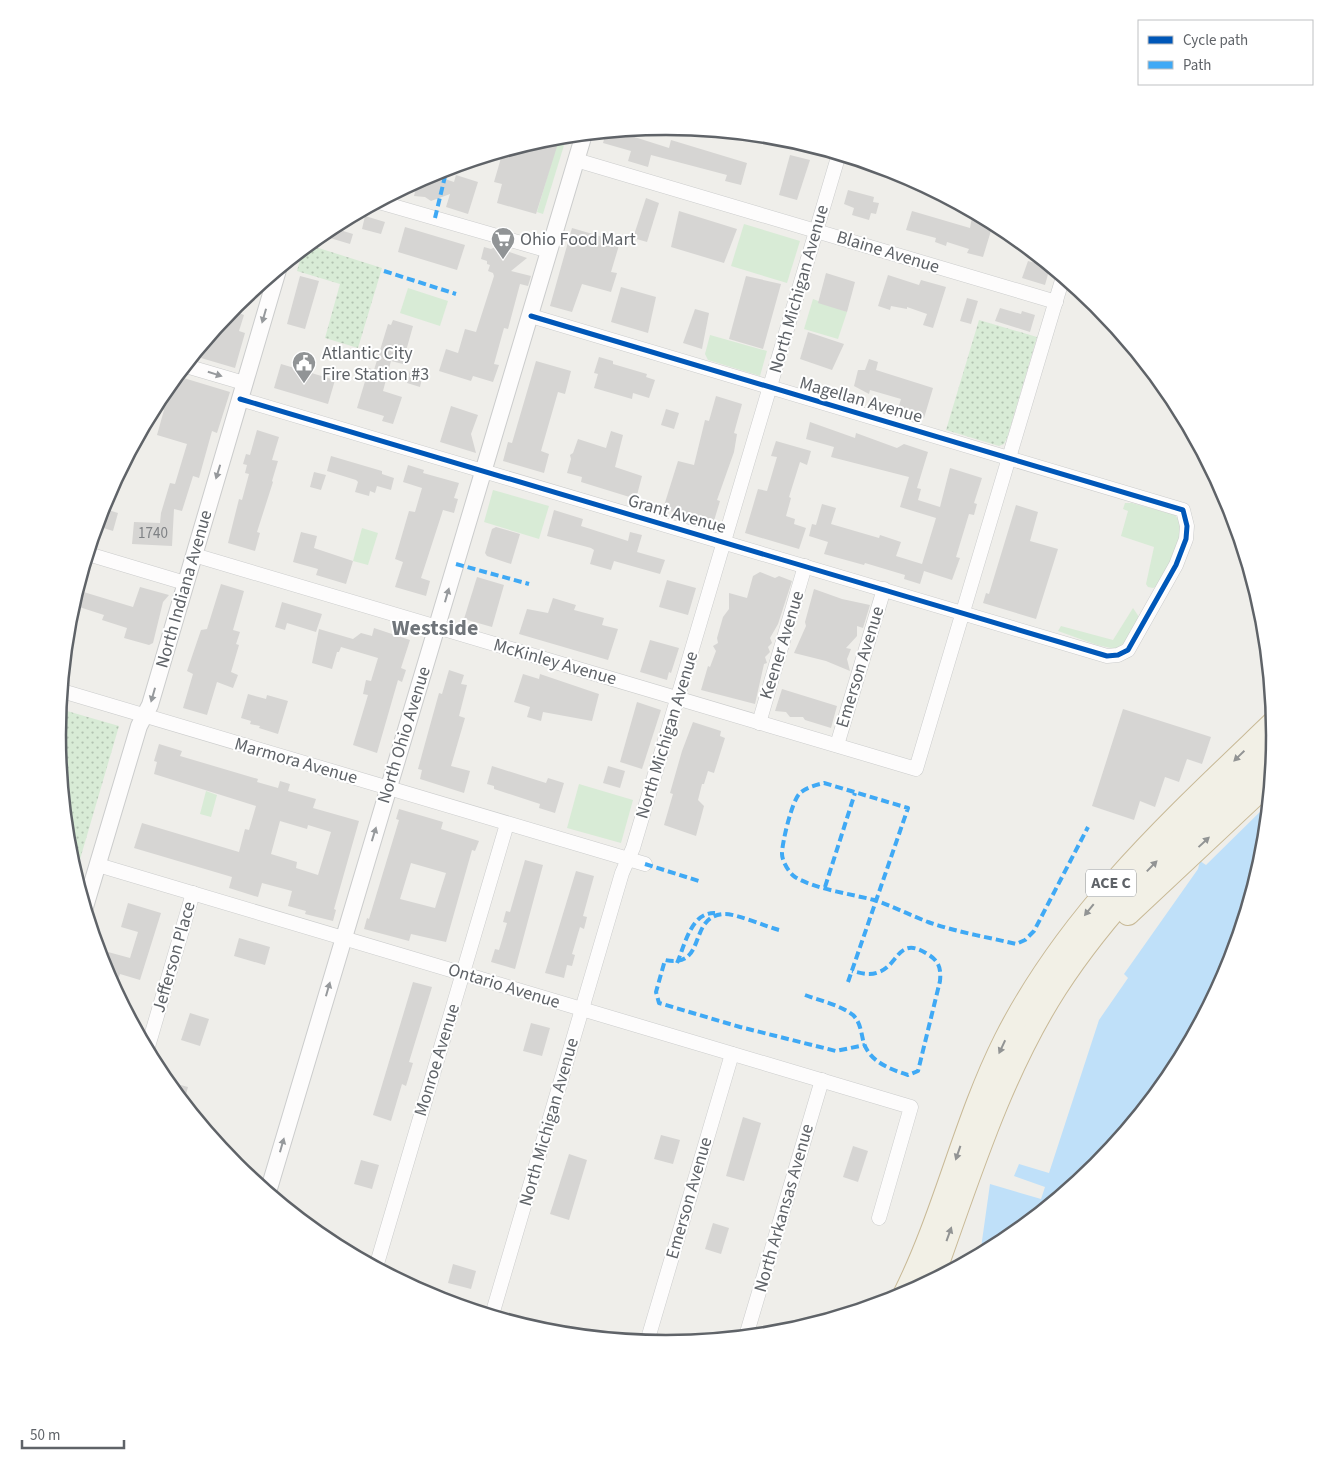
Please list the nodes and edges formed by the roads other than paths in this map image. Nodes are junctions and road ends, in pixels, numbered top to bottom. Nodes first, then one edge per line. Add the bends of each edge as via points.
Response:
1 (582, 141) edge
2 (576, 160) junction
3 (837, 160) edge
4 (387, 204) edge
5 (816, 231) junction
6 (549, 252) junction
7 (275, 281) edge
8 (1061, 283) edge
9 (1056, 302) junction
10 (531, 316) junction
11 (192, 368) edge
12 (244, 383) junction
13 (770, 388) junction
14 (240, 399) junction
15 (1010, 458) junction
16 (484, 472) junction
17 (724, 542) junction
18 (194, 555) junction
19 (94, 556) edge
20 (806, 566) junction
21 (186, 583) junction
22 (884, 590) junction
23 (963, 613) junction
24 (437, 627) junction
25 (1107, 656) joint
26 (68, 694) edge
27 (678, 698) junction
28 (145, 716) junction
29 (759, 723) junction
30 (1267, 729) edge
31 (837, 745) junction
32 (1266, 756) edge
33 (1264, 787) edge
34 (389, 788) junction
35 (507, 824) junction
36 (629, 860) junction
37 (645, 864) dead end
38 (98, 865) junction
39 (193, 894) junction
40 (89, 895) edge
41 (343, 938) junction
42 (462, 974) junction
43 (582, 1009) junction
44 (1031, 1032) junction
45 (150, 1040) edge
46 (732, 1054) junction
47 (822, 1080) junction
48 (270, 1185) edge
49 (879, 1218) dead end
50 (378, 1261) edge
51 (935, 1271) edge
52 (909, 1284) edge
53 (494, 1309) edge
54 (748, 1330) edge
55 (649, 1335) edge

1 - 2 street, North Ohio Avenue
2 - 5 street, Blaine Avenue
2 - 6 street, North Ohio Avenue
3 - 5 street, North Michigan Avenue
4 - 6 street
5 - 9 street, Blaine Avenue
5 - 13 street, North Michigan Avenue
6 - 10 street, North Ohio Avenue
7 -> 12 street, North Indiana Avenue
8 - 9 street
9 - 15 street
10 - 13 street, Magellan Avenue
10 - 16 street, North Ohio Avenue
11 -> 12 street
12 - 14 street, North Indiana Avenue
13 - 15 street, Magellan Avenue
13 - 17 street, North Michigan Avenue
14 - 16 street, Grant Avenue
14 -> 18 street, North Indiana Avenue
15 - 23 street
15 - 25 street, Magellan Avenue via 1183,510 1186,539 1176,565 1128,650
16 - 17 street, Grant Avenue
24 -> 16 street, North Ohio Avenue
17 - 20 street, Grant Avenue
17 - 27 street, North Michigan Avenue
18 - 21 street, North Indiana Avenue
18 - 24 street, McKinley Avenue
19 - 21 street
20 - 22 street, Grant Avenue
20 - 29 street, Keener Avenue
21 -> 28 street, North Indiana Avenue
22 - 23 street, Grant Avenue
22 - 31 street, Emerson Avenue
23 - 25 street, Grant Avenue
23 - 31 street, McKinley Avenue via 916,769
24 - 27 street, McKinley Avenue
24 - 34 street, North Ohio Avenue
26 - 28 street, Marmora Avenue
27 - 29 street, McKinley Avenue
27 - 36 street, North Michigan Avenue
28 - 34 street, Marmora Avenue
28 - 38 street, North Indiana Avenue via 139,726
29 - 31 street, McKinley Avenue
30 -> 52 highway, ACE C via 1118,876 1085,914 1042,976 1016,1018 988,1076
44 -> 32 highway, ACE C via 1081,952 1128,892
44 -> 33 highway via 1115,927
34 - 35 street, Marmora Avenue
41 -> 34 street, North Ohio Avenue
35 - 36 street, Marmora Avenue
35 - 42 street, Monroe Avenue
36 - 37 street, Marmora Avenue
36 - 43 street, North Michigan Avenue via 622,873
38 - 39 street, Ontario Avenue
38 - 40 street, North Indiana Avenue
39 - 41 street, Ontario Avenue
39 - 45 street, Jefferson Place
41 - 42 street, Ontario Avenue
48 -> 41 street, North Ohio Avenue
42 - 43 street, Ontario Avenue
42 - 50 street, Monroe Avenue
43 - 46 street, Ontario Avenue
43 - 53 street, North Michigan Avenue
51 -> 44 highway, ACE C via 993,1113
46 - 47 street, Ontario Avenue
46 - 55 street, Emerson Avenue
47 - 49 street, Ontario Avenue via 911,1106
47 - 54 street, North Arkansas Avenue

